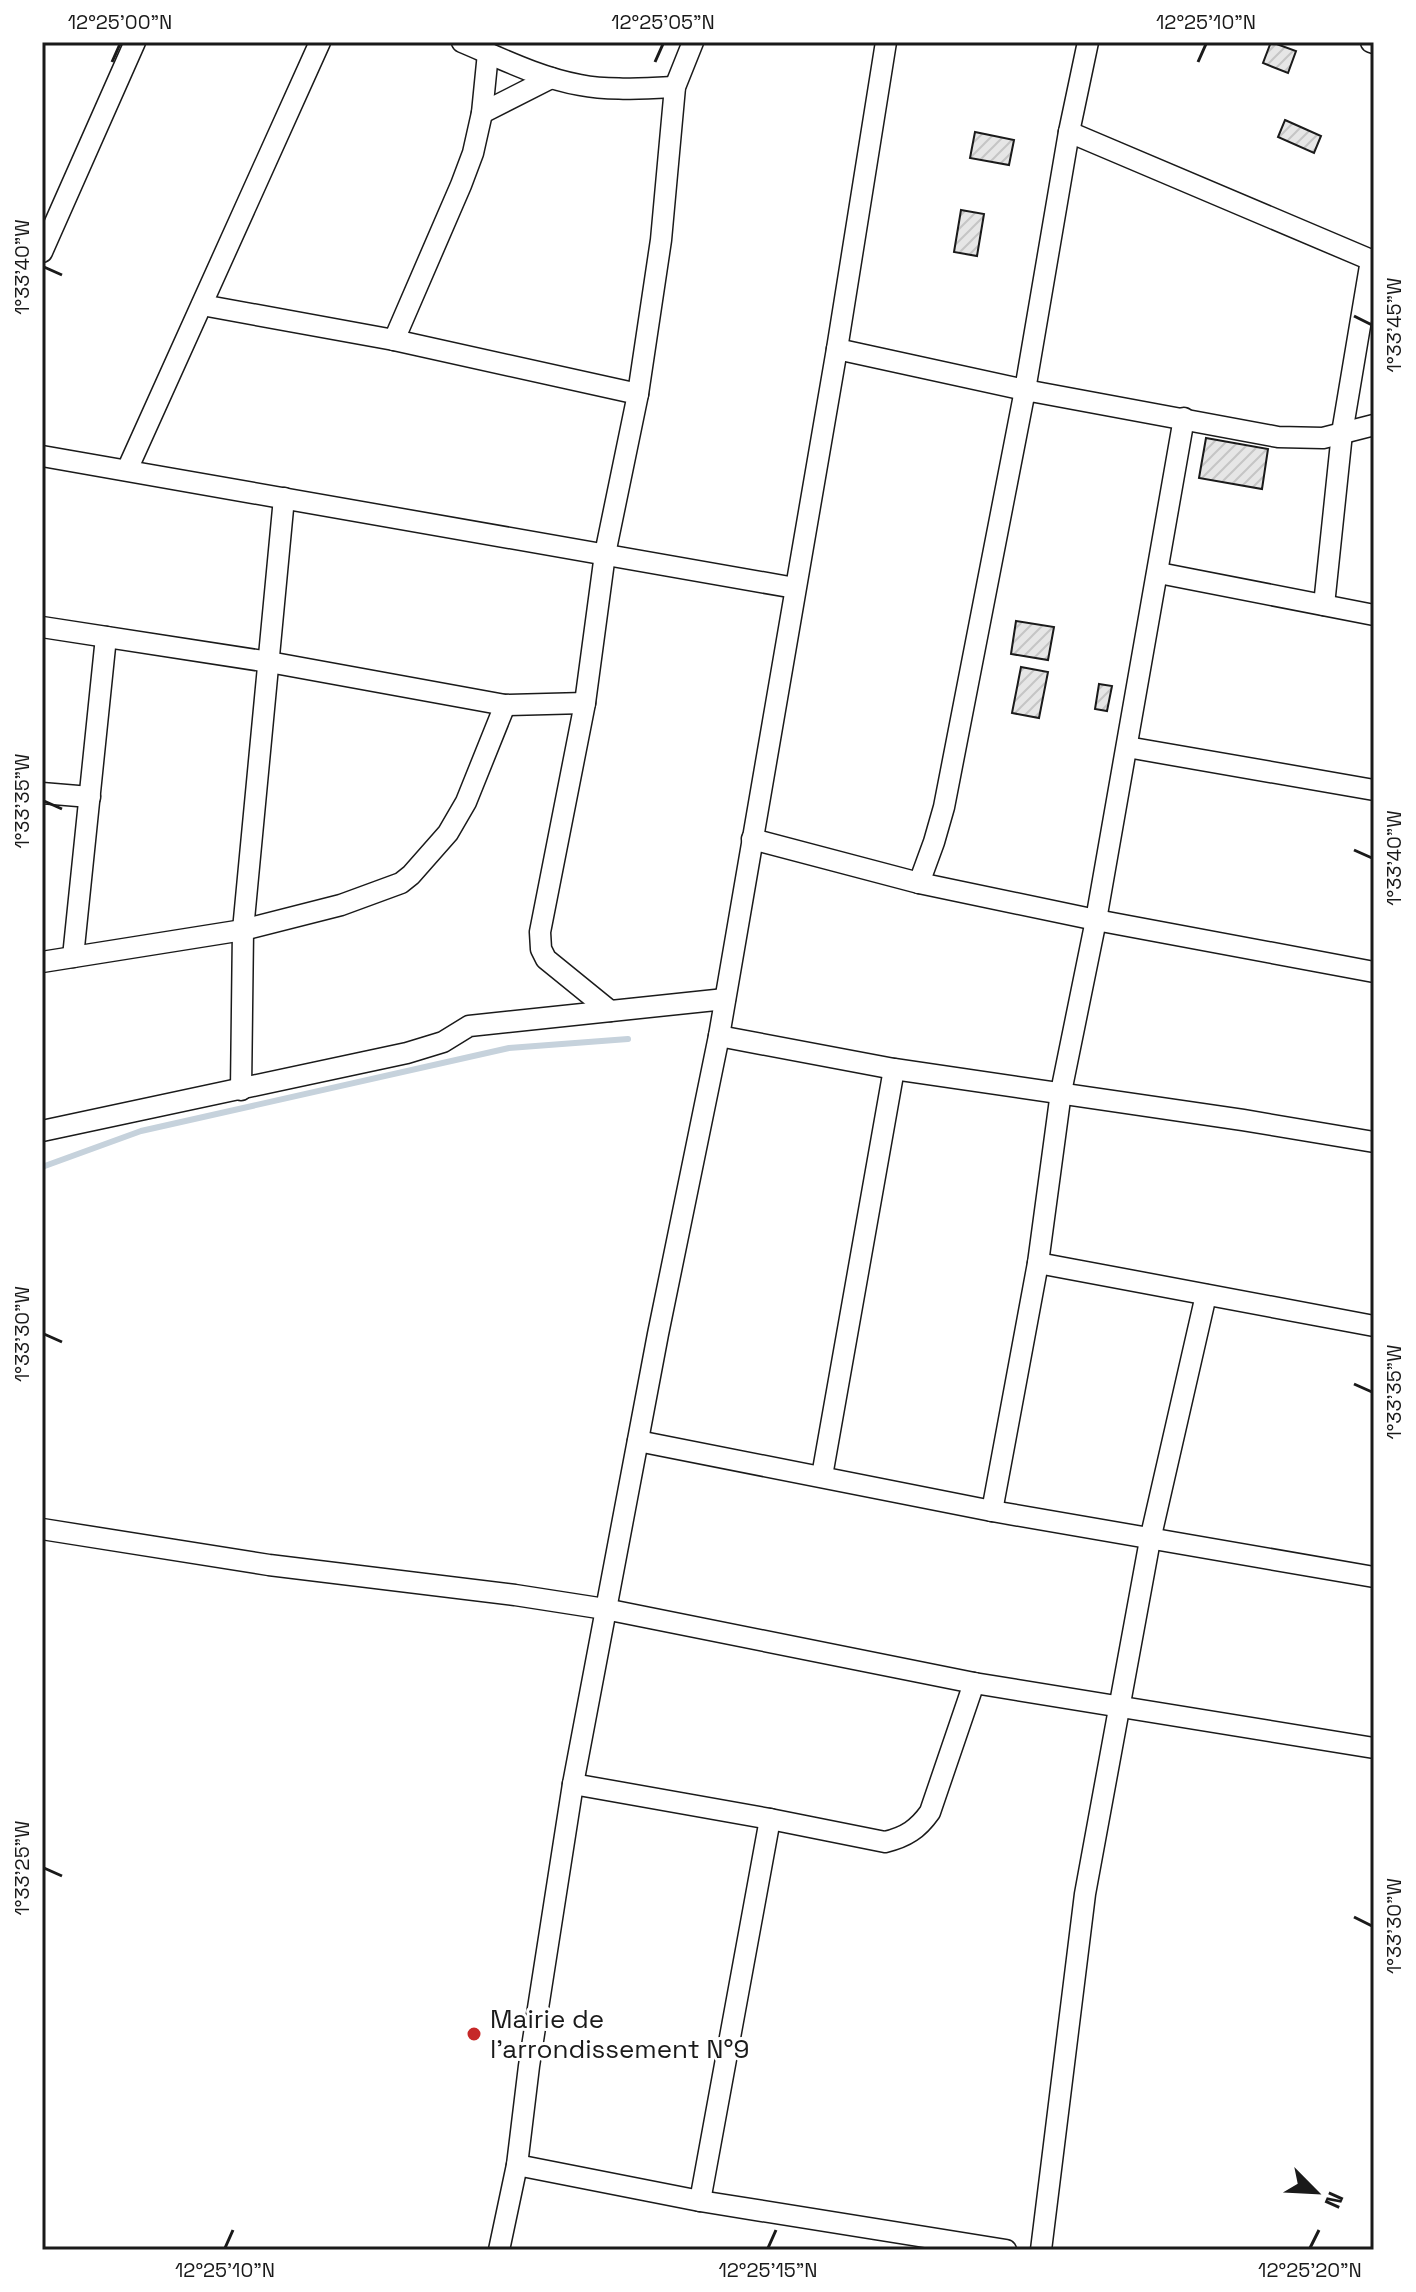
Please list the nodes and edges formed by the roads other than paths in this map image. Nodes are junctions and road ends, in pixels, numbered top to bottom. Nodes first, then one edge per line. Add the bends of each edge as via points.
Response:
1 (135, 42) edge
2 (320, 42) edge
3 (462, 42) edge
4 (693, 42) edge
5 (886, 42) edge
6 (1088, 42) edge
7 (488, 53) junction
8 (551, 78) junction
9 (675, 87) junction
10 (482, 113) junction
11 (1069, 132) junction
12 (42, 252) edge
13 (1372, 261) edge
14 (202, 305) junction
15 (394, 340) junction
16 (837, 349) junction
17 (1025, 390) junction
18 (638, 394) junction
19 (1184, 418) junction
20 (1374, 425) edge
21 (1342, 433) junction
22 (42, 456) edge
23 (127, 470) junction
24 (284, 498) junction
25 (605, 554) junction
26 (1159, 573) junction
27 (795, 588) junction
28 (1324, 605) junction
29 (1374, 615) edge
30 (42, 627) edge
31 (106, 637) junction
32 (269, 662) junction
33 (585, 703) junction
34 (505, 705) junction
35 (1127, 747) junction
36 (1374, 790) edge
37 (42, 793) edge
38 (90, 797) junction
39 (752, 839) junction
40 (919, 883) junction
41 (1096, 920) junction
42 (243, 930) junction
43 (73, 957) junction
44 (42, 962) edge
45 (1374, 972) edge
46 (725, 999) junction
47 (610, 1011) junction
48 (719, 1036) junction
49 (894, 1069) junction
50 (241, 1090) junction
51 (1061, 1092) junction
52 (42, 1131) edge
53 (1374, 1142) edge
54 (1038, 1263) junction
55 (1206, 1295) junction
56 (1374, 1326) edge
57 (638, 1441) junction
58 (822, 1476) junction
59 (992, 1511) junction
60 (42, 1529) edge
61 (1150, 1540) junction
62 (1374, 1577) edge
63 (605, 1609) junction
64 (974, 1683) junction
65 (1121, 1706) junction
66 (1374, 1748) edge
67 (573, 1784) junction
68 (770, 1819) junction
69 (517, 2165) junction
70 (700, 2201) junction
71 (499, 2250) edge
72 (1006, 2250) edge
73 (1041, 2250) edge

1 - 12 street
2 - 14 street
3 - 7 street
4 - 9 street
5 - 16 street
6 - 11 street
7 - 8 street
7 - 10 street
8 - 9 street via 603,88
8 - 10 street
9 - 18 street via 661,240
10 - 15 street via 461,185
11 - 13 street
11 - 17 street
13 - 21 street
14 - 15 street
14 - 23 street
15 - 18 street
16 - 17 street
16 - 27 street
17 - 19 street
17 - 40 street via 944,807
18 - 25 street
19 - 21 street via 1278,437
19 - 26 street
20 - 21 street
21 - 28 street
22 - 23 street
23 - 24 street
24 - 25 street
24 - 32 street
25 - 27 street
25 - 33 street
26 - 28 street
26 - 35 street
27 - 39 street
28 - 29 street
30 - 31 street
31 - 32 street
31 - 38 street
32 - 34 street
32 - 42 street
33 - 34 street
33 - 47 street via 541,949 552,966
34 - 42 street via 466,802 448,833 411,875 341,905
35 - 36 street
35 - 41 street
37 - 38 street
38 - 43 street
39 - 40 street
39 - 46 street
40 - 41 street
41 - 45 street
41 - 51 street
42 - 43 street
42 - 50 street
43 - 44 street
46 - 47 street
46 - 48 street
47 - 50 street via 469,1026 443,1042 407,1053
48 - 49 street
48 - 57 street
49 - 51 street
49 - 58 street
50 - 52 street
51 - 53 street
51 - 54 street
54 - 55 street
54 - 59 street
55 - 56 street
55 - 61 street
57 - 58 street
57 - 63 street
58 - 59 street
59 - 61 street
60 - 63 street
61 - 62 street
61 - 65 street
63 - 64 street
63 - 67 street
64 - 65 street
64 - 68 street via 930,1812 912,1832 885,1842
65 - 66 street
65 - 73 street via 1085,1894
67 - 68 street
67 - 69 street
68 - 70 street
69 - 70 street
69 - 71 street
70 - 72 street

